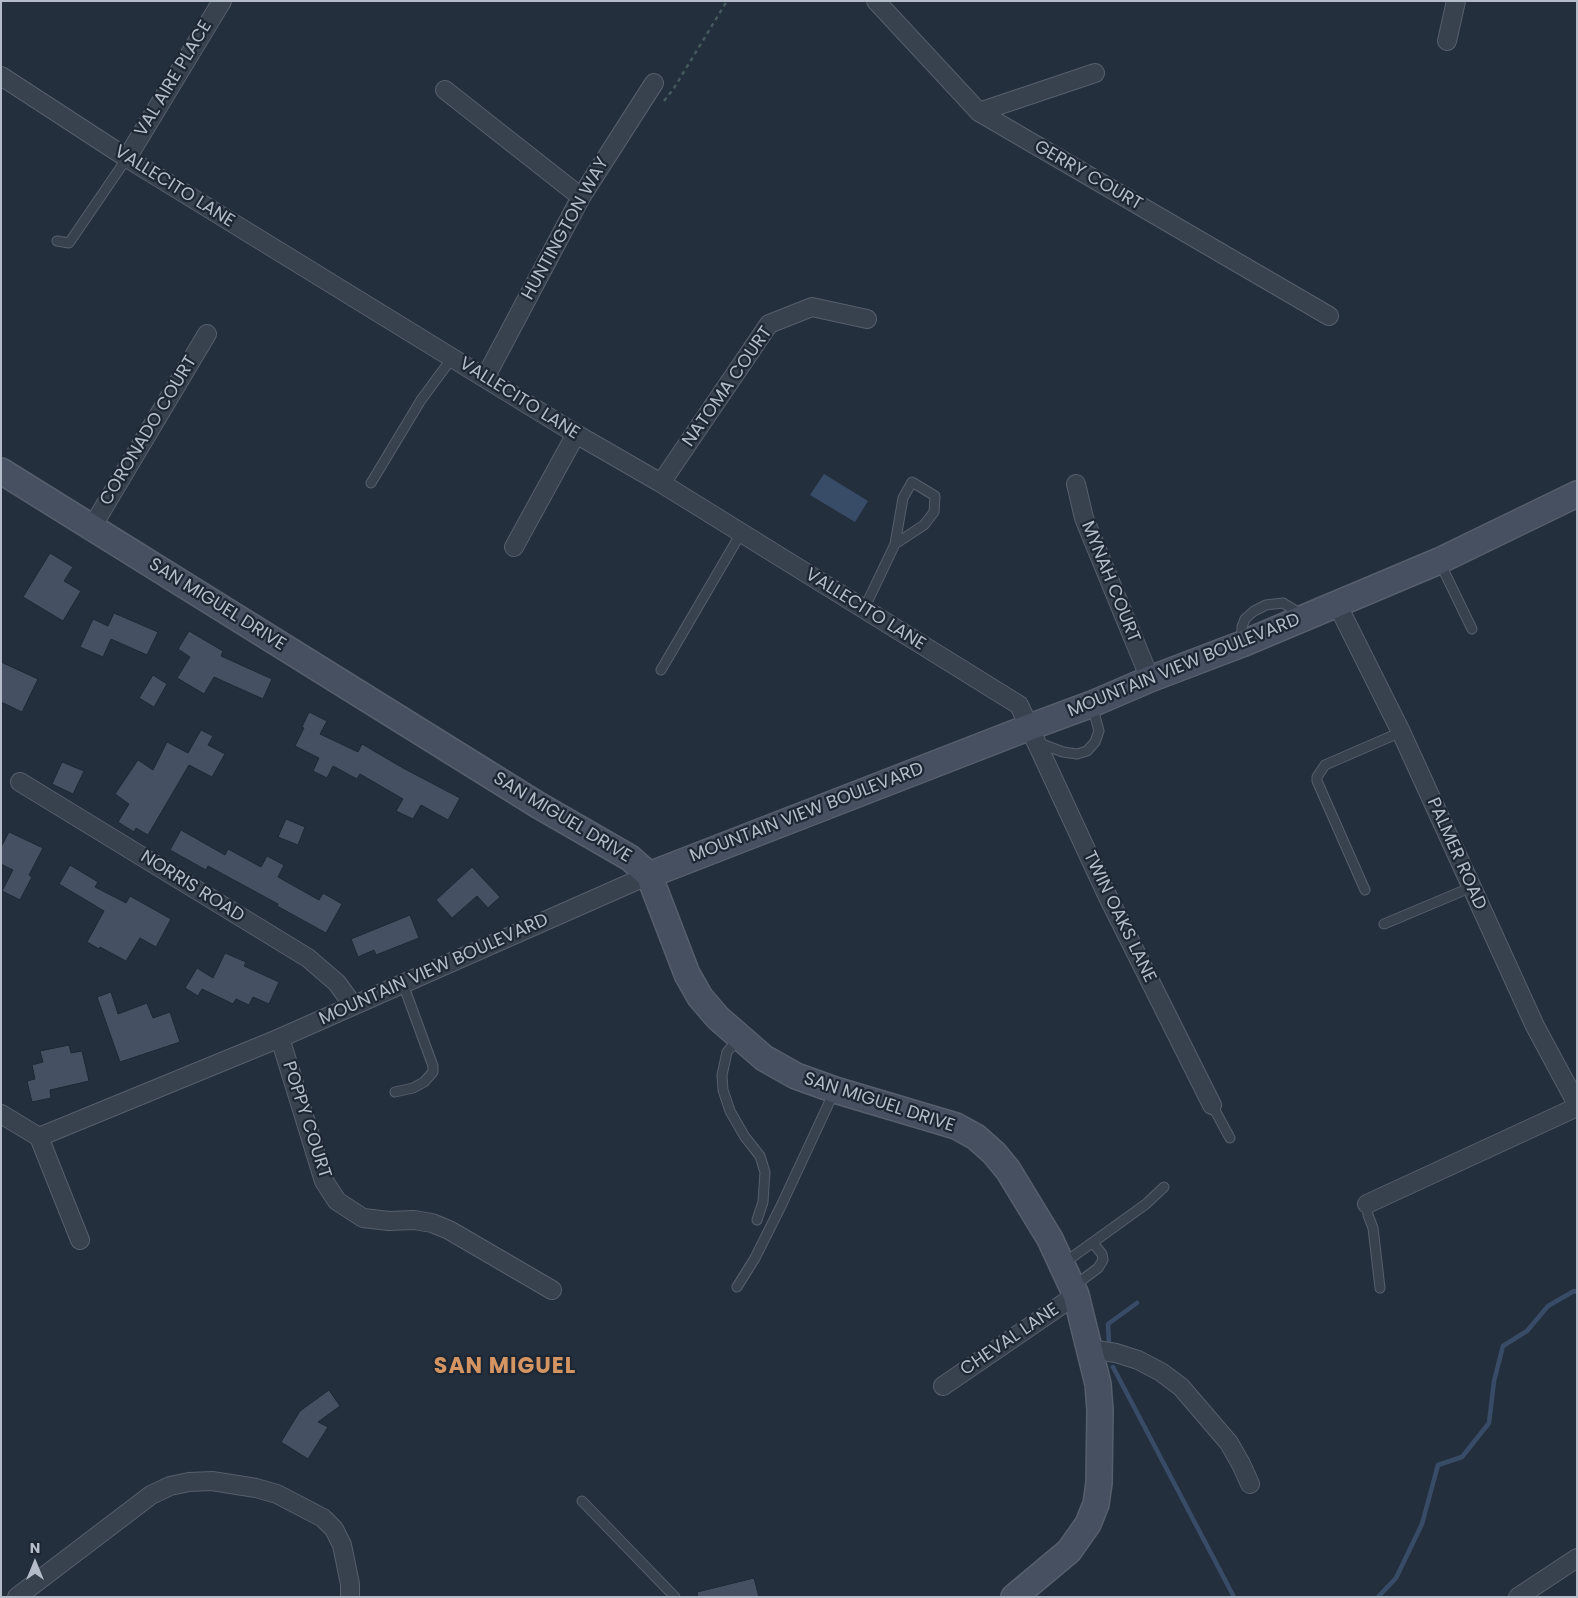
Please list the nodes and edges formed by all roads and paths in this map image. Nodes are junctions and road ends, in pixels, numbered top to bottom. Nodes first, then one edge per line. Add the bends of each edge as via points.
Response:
1 (222, 1) edge
2 (727, 1) edge
3 (876, 1) edge
4 (1456, 1) edge
5 (1448, 41) dead end
6 (1096, 73) dead end
7 (1, 76) edge
8 (654, 83) dead end
9 (445, 90) dead end
10 (663, 102) dead end
11 (979, 112) junction
12 (127, 158) junction
13 (581, 197) junction
14 (57, 241) dead end
15 (1329, 316) dead end
16 (867, 319) dead end
17 (207, 334) dead end
18 (452, 358) junction
19 (485, 378) junction
20 (576, 434) junction
21 (1, 471) edge
22 (371, 482) dead end
23 (662, 483) junction
24 (1076, 484) dead end
25 (1577, 494) edge
26 (92, 527) junction
27 (742, 533) junction
28 (895, 544) junction
29 (514, 547) dead end
30 (1439, 561) junction
31 (1337, 604) junction
32 (864, 609) junction
33 (1472, 629) dead end
34 (661, 670) dead end
35 (1150, 679) junction
36 (1092, 704) junction
37 (1400, 732) junction
38 (1032, 734) junction
39 (20, 782) dead end
40 (649, 875) junction
41 (1472, 888) junction
42 (1365, 890) dead end
43 (1384, 924) dead end
44 (403, 984) junction
45 (353, 1006) junction
46 (280, 1038) junction
47 (740, 1038) junction
48 (835, 1090) junction
49 (395, 1092) dead end
50 (1212, 1105) joint
51 (1577, 1106) edge
52 (1, 1114) edge
53 (39, 1137) junction
54 (1230, 1138) dead end
55 (1164, 1187) dead end
56 (1367, 1204) joint
57 (757, 1220) dead end
58 (80, 1240) dead end
59 (1093, 1242) junction
60 (1062, 1264) junction
61 (737, 1287) dead end
62 (1380, 1288) dead end
63 (552, 1290) dead end
64 (1074, 1291) junction
65 (1090, 1349) junction
66 (943, 1386) dead end
67 (1250, 1484) dead end
68 (582, 1501) dead end
69 (1577, 1558) edge
70 (16, 1597) edge
71 (350, 1597) edge
72 (675, 1597) edge
73 (1014, 1597) edge
74 (1518, 1597) edge

1 - 12 street, VAL AIRE PLACE
2 - 10 path
3 - 11 street, GERRY COURT
4 - 5 street
6 - 11 street
7 - 12 street, VALLECITO LANE
8 - 13 street, HUNTINGTON WAY
9 - 13 street
11 - 15 street, GERRY COURT
12 - 14 lane via 69,243
12 - 18 street, VALLECITO LANE
13 - 19 street, HUNTINGTON WAY
16 - 23 street, NATOMA COURT via 812,307 768,324
17 - 26 street, CORONADO COURT
18 - 19 street, VALLECITO LANE
18 - 22 lane via 421,400
19 - 20 street, VALLECITO LANE
20 - 23 street, VALLECITO LANE
20 - 29 street
21 - 26 street, SAN MIGUEL DRIVE
23 - 27 street, VALLECITO LANE
24 - 35 street, MYNAH COURT via 1084,518
25 - 30 street, MOUNTAIN VIEW BOULEVARD
26 - 40 street, SAN MIGUEL DRIVE via 630,858
27 - 32 street, VALLECITO LANE
27 - 34 lane
28 - 28 lane via 903,498 912,482 935,496 934,512 924,525
28 - 32 lane
30 - 31 street, MOUNTAIN VIEW BOULEVARD
30 - 33 lane
31 - 35 street, MOUNTAIN VIEW BOULEVARD
31 - 37 street, PALMER ROAD
32 - 38 street, VALLECITO LANE via 1019,705
35 - 36 street, MOUNTAIN VIEW BOULEVARD
36 - 38 street, MOUNTAIN VIEW BOULEVARD
36 - 38 lane via 1099,730 1096,742 1087,751 1077,754 1063,752
37 - 41 street, PALMER ROAD
37 - 42 lane via 1325,765 1317,781
38 - 40 street, MOUNTAIN VIEW BOULEVARD
38 - 50 street, TWIN OAKS LANE via 1107,895
39 - 45 street, NORRIS ROAD via 308,958 337,983
40 - 44 street, MOUNTAIN VIEW BOULEVARD
40 - 47 street, SAN MIGUEL DRIVE via 687,974 700,997
41 - 43 lane
41 - 51 street, PALMER ROAD via 1535,1026
44 - 45 street, MOUNTAIN VIEW BOULEVARD
44 - 49 lane via 434,1066 424,1082
45 - 46 street, MOUNTAIN VIEW BOULEVARD
46 - 53 street, MOUNTAIN VIEW BOULEVARD
46 - 63 street, POPPY COURT via 324,1181 337,1201 363,1218 414,1220 449,1230
47 - 48 street, SAN MIGUEL DRIVE via 764,1058 796,1076
47 - 57 lane via 727,1052 722,1075 723,1090 730,1111 760,1156 765,1172 763,1202
48 - 60 street, SAN MIGUEL DRIVE via 956,1126 976,1137 1008,1170
48 - 61 lane via 781,1206
50 - 54 lane
51 - 56 street
52 - 53 street
53 - 58 street
55 - 59 lane
56 - 62 lane
59 - 60 lane
59 - 64 lane via 1103,1260
60 - 64 street, SAN MIGUEL DRIVE
64 - 65 street, SAN MIGUEL DRIVE
64 - 66 street, CHEVAL LANE
65 - 67 street via 1138,1360 1181,1387 1229,1443
65 - 73 street, SAN MIGUEL DRIVE via 1100,1410 1096,1504 1088,1524 1069,1551
68 - 72 lane
69 - 74 street
70 - 71 street via 151,1495 170,1486 212,1481 277,1494 323,1518 334,1529 342,1545

